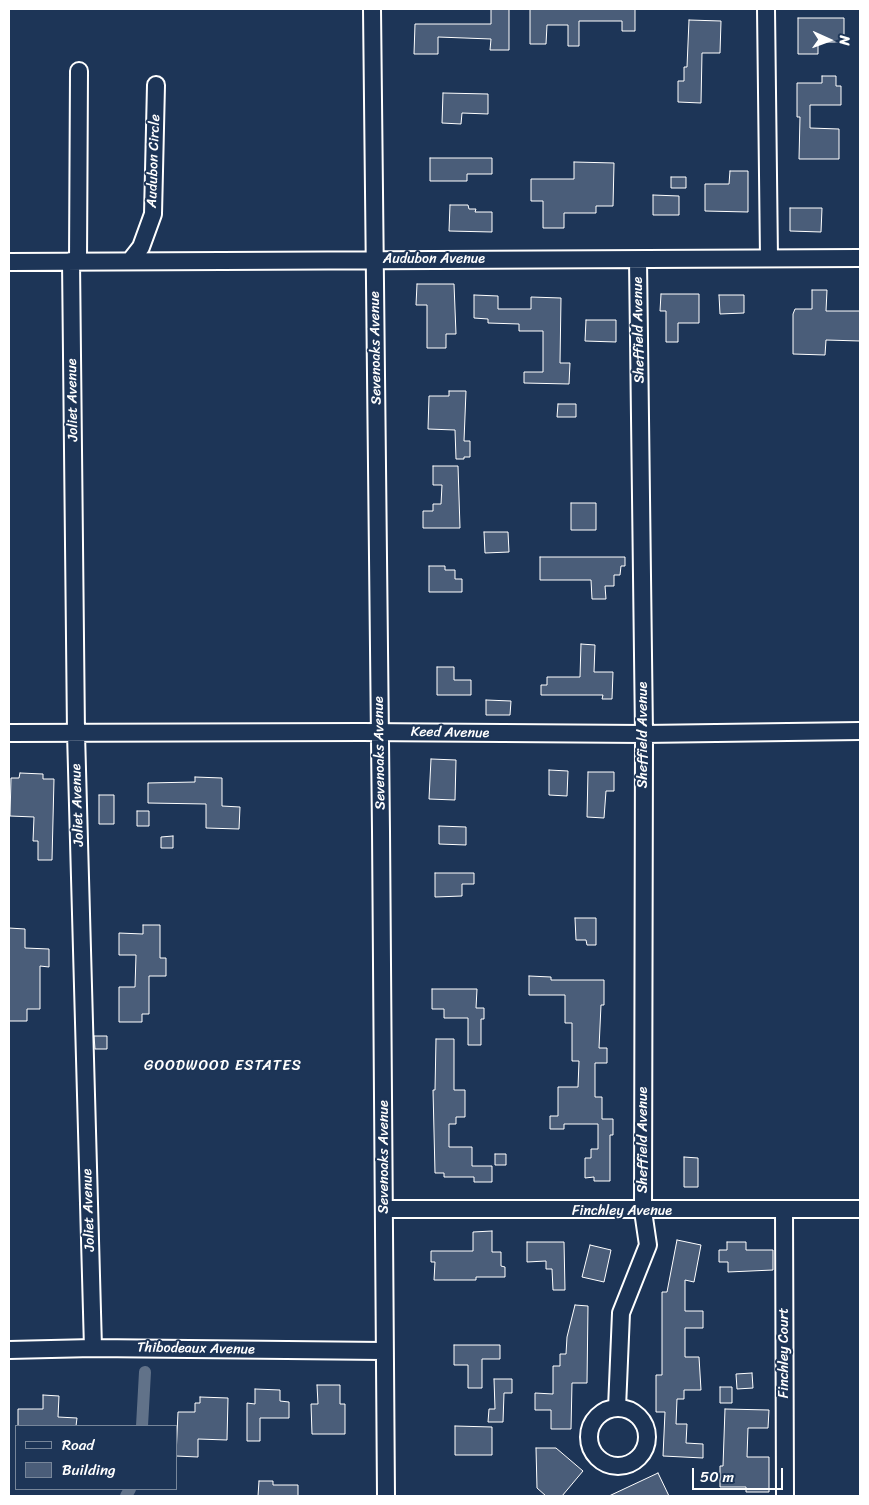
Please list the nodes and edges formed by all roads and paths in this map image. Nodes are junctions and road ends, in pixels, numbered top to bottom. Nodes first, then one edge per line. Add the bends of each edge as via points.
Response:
1 (372, 9) edge
2 (766, 9) edge
3 (79, 71) dead end
4 (156, 85) dead end
5 (769, 258) junction
6 (860, 258) edge
7 (375, 259) junction
8 (638, 260) junction
9 (75, 261) junction
10 (130, 261) junction
11 (9, 262) edge
12 (860, 731) edge
13 (380, 732) junction
14 (9, 733) edge
15 (76, 733) junction
16 (644, 734) junction
17 (860, 1209) edge
18 (384, 1210) junction
19 (784, 1210) junction
20 (643, 1211) junction
21 (93, 1348) junction
22 (9, 1350) edge
23 (384, 1352) junction
24 (617, 1408) dead end
25 (386, 1496) edge
26 (785, 1496) edge

1 - 7 street, Sevenoaks Avenue
2 - 5 street
3 - 9 street, Joliet Avenue
4 - 10 street, Audubon Circle via 153,214 141,247
5 - 6 street, Audubon Avenue
5 - 8 street, Audubon Avenue
7 - 8 street, Audubon Avenue
7 - 10 street, Audubon Avenue
7 - 13 street, Sevenoaks Avenue
8 - 16 street, Sheffield Avenue
9 - 10 street, Audubon Avenue
9 - 11 street, Audubon Avenue
9 - 15 street, Joliet Avenue
12 - 16 street, Keed Avenue
13 - 15 street, Keed Avenue
13 - 16 street, Keed Avenue
13 - 18 street, Sevenoaks Avenue
14 - 15 street, Keed Avenue
15 - 21 street, Joliet Avenue
16 - 20 street, Sheffield Avenue
17 - 19 street, Finchley Avenue
18 - 20 street, Finchley Avenue
18 - 23 street, Sevenoaks Avenue
19 - 20 street, Finchley Avenue
19 - 26 street, Finchley Court
20 - 24 street, Sheffield Avenue via 648,1245 621,1313
21 - 22 street, Thibodeaux Avenue
21 - 23 street, Thibodeaux Avenue
23 - 25 street, Sevenoaks Avenue

